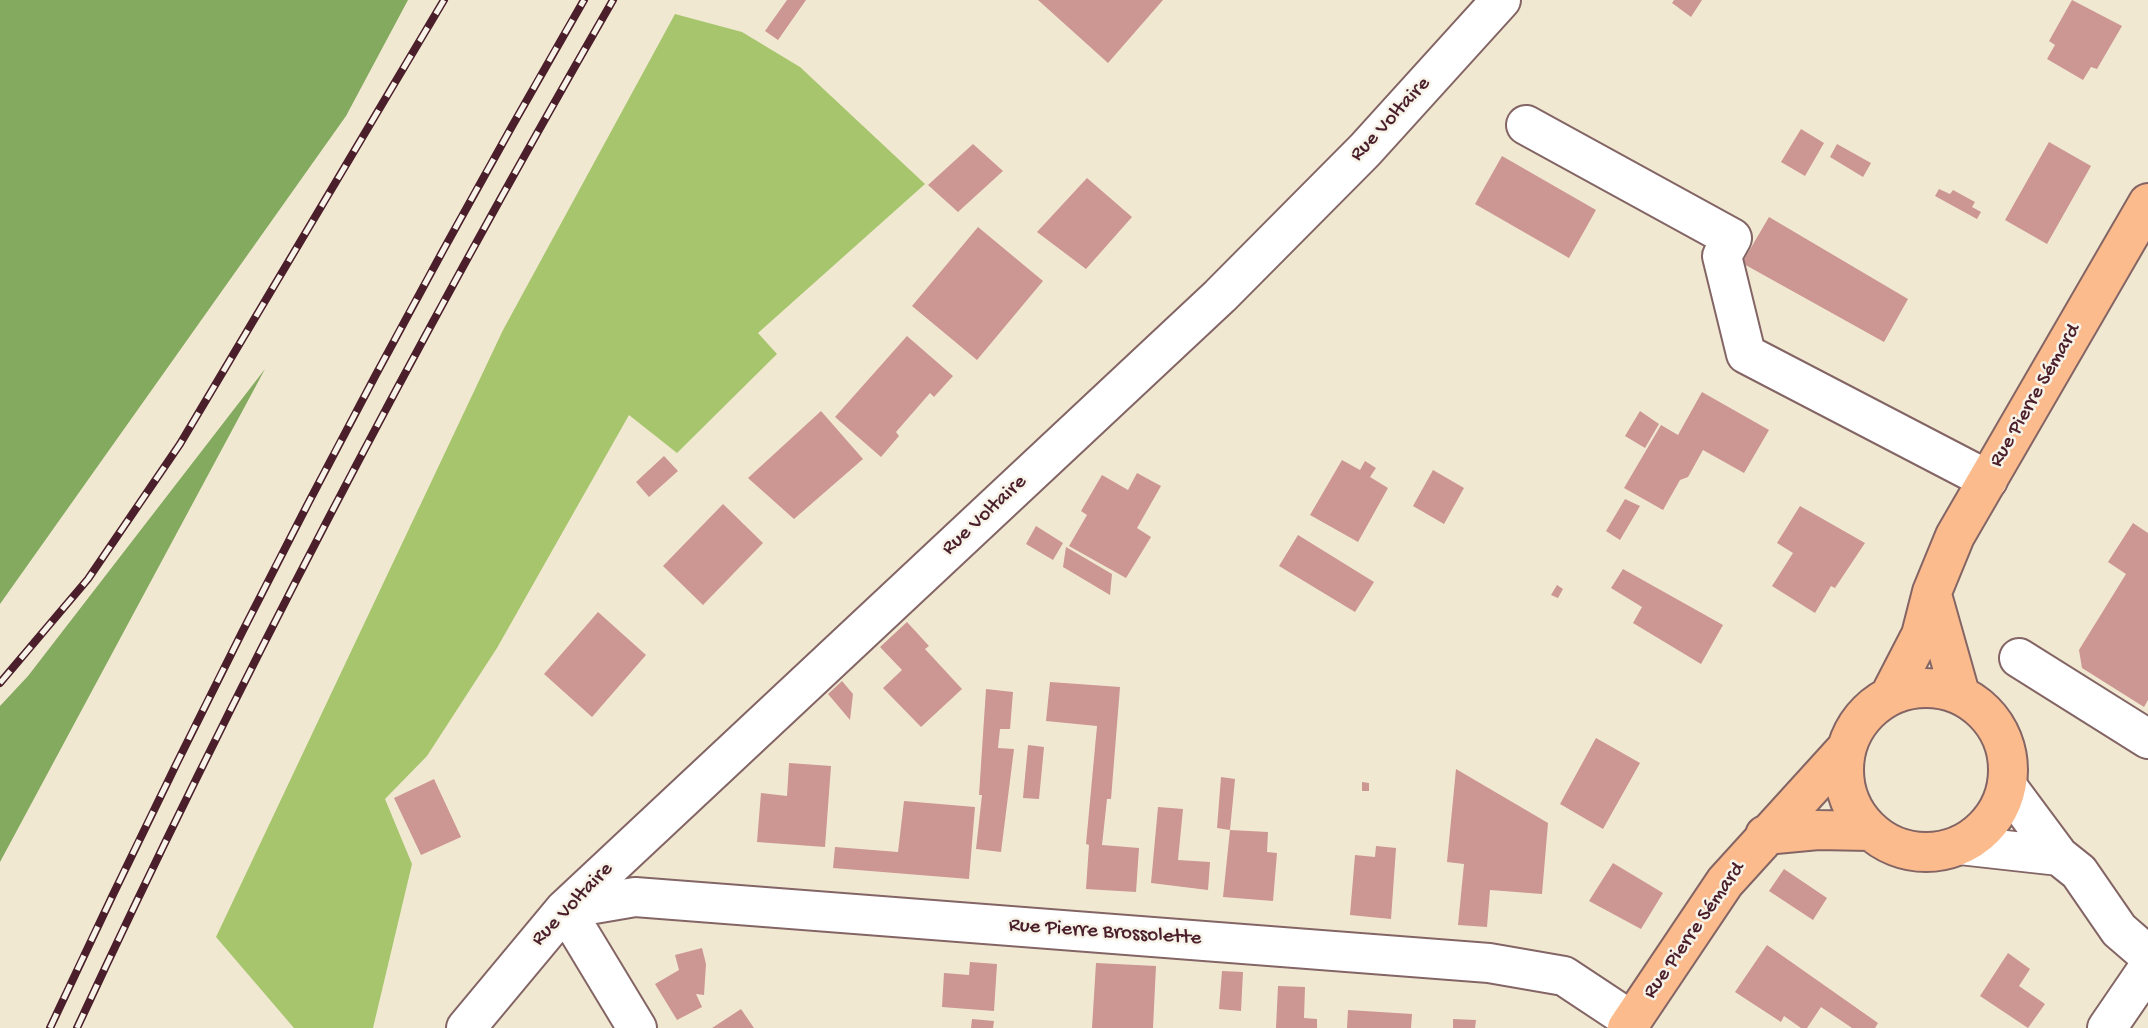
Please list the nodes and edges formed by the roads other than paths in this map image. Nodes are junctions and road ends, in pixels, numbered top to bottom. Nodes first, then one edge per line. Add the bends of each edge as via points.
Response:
1 (1501, 0) edge
2 (1525, 125) dead end
3 (2148, 203) edge
4 (1988, 480) junction
5 (1931, 592) junction
6 (2019, 658) dead end
7 (1960, 694) junction
8 (1890, 695) junction
9 (2148, 739) edge
10 (1845, 750) junction
11 (2007, 786) junction
12 (1870, 831) junction
13 (1765, 835) junction
14 (1960, 845) junction
15 (2059, 856) junction
16 (565, 909) junction
17 (2148, 955) edge
18 (2148, 968) edge
19 (1630, 1024) edge
20 (466, 1028) edge
21 (638, 1028) edge
22 (2107, 1028) edge

1 - 16 street, Rue Voltaire via 1365,150 1220,296
2 - 4 street via 1732,238 1722,256 1746,354
3 - 4 main road, Rue Pierre Sémard
4 - 5 main road, Rue Pierre Sémard via 1955,536
5 - 7 main road
5 - 8 main road, Rue Pierre Sémard via 1922,635
6 - 9 street
7 - 8 main road via 1925,687
7 - 11 main road via 1983,709 2000,732 2009,758
8 - 10 main road via 1870,709
10 - 12 main road via 1847,794
10 - 13 main road, Rue Pierre Sémard
11 - 14 main road via 1998,811 1982,831
11 - 15 street
12 - 13 main road
12 - 14 main road via 1890,845 1913,852 1937,852
13 - 19 main road, Rue Pierre Sémard via 1725,882
14 - 15 street
15 - 17 street via 2079,872 2119,930
16 - 19 street, Rue Pierre Brossolette via 635,897 1489,963 1564,976
16 - 20 street, Rue Voltaire
16 - 21 street
18 - 22 street

